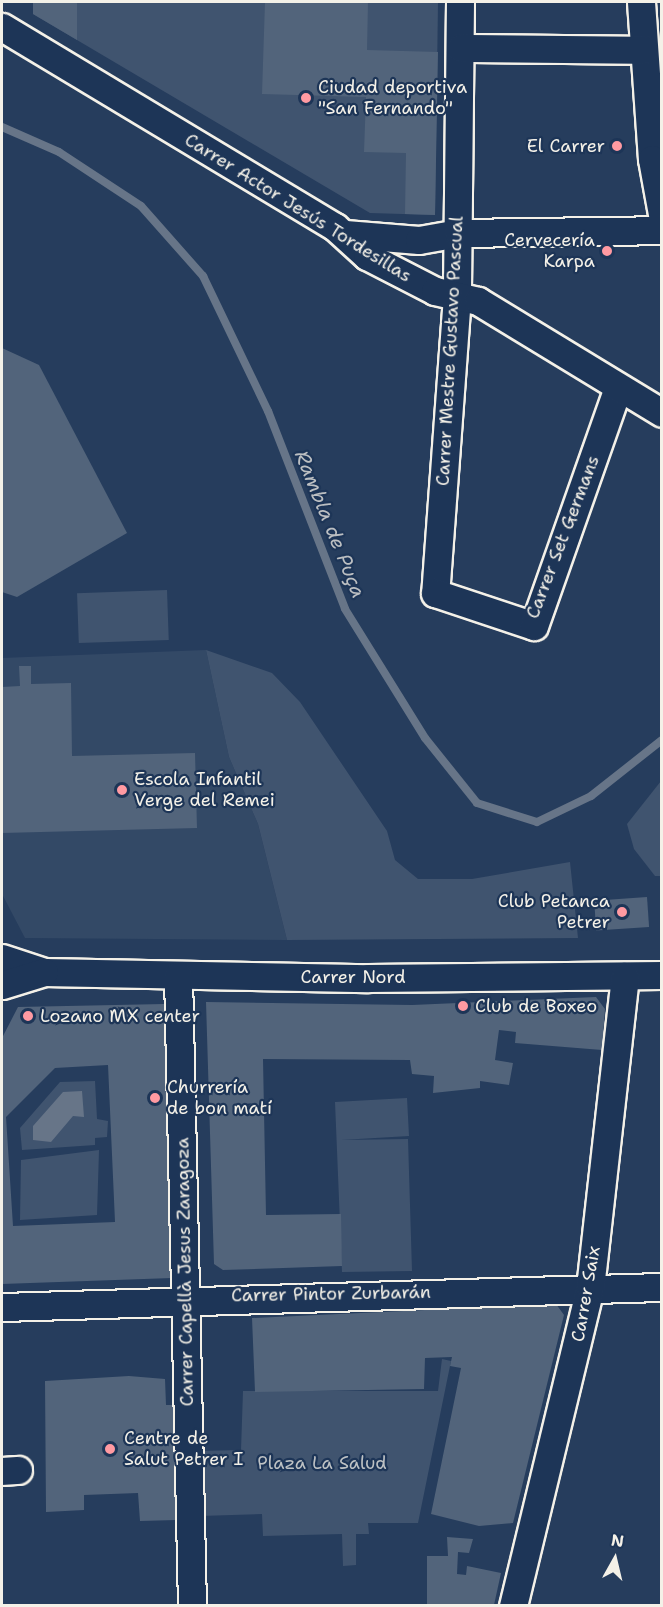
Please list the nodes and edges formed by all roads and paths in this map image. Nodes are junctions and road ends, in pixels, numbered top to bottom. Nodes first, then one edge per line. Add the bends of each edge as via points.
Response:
1 (460, 2) edge
2 (641, 2) edge
3 (2, 27) edge
4 (460, 48) junction
5 (644, 50) junction
6 (662, 214) edge
7 (662, 230) edge
8 (458, 233) junction
9 (345, 234) junction
10 (457, 296) junction
11 (618, 388) junction
12 (662, 413) edge
13 (435, 593) joint
14 (2, 958) edge
15 (44, 972) junction
16 (178, 975) junction
17 (662, 975) edge
18 (625, 976) junction
19 (2, 985) edge
20 (662, 1287) edge
21 (590, 1288) junction
22 (185, 1298) junction
23 (2, 1307) edge
24 (192, 1605) edge
25 (513, 1605) edge

1 - 4 street, Carrer Mestre Gustavo Pascual
2 - 5 street
3 - 9 street, Carrer Actor Jesús Tordesillas
4 - 5 street
4 - 8 street, Carrer Mestre Gustavo Pascual
5 - 6 street
7 - 8 street
8 - 9 street via 419,240
8 - 10 street, Carrer Mestre Gustavo Pascual
9 - 10 street, Carrer Actor Jesús Tordesillas via 367,256 435,291
10 - 11 street, Carrer Actor Jesús Tordesillas via 478,301
10 - 13 street, Carrer Mestre Gustavo Pascual
11 - 12 street, Carrer Actor Jesús Tordesillas
11 - 13 street, Carrer Set Germans via 534,626
14 - 15 street, Carrer Nord
15 - 16 street, Carrer Nord
15 - 19 street, Carrer Nord
16 - 18 street, Carrer Nord
16 - 22 street, Carrer Capellà Jesus Zaragoza
17 - 18 street, Carrer Nord
18 - 21 street, Carrer Saix
20 - 21 street, Carrer Pintor Zurbarán
21 - 22 street, Carrer Pintor Zurbarán
21 - 25 street, Carrer Saix
22 - 23 street, Carrer Pintor Zurbarán
22 - 24 street, Carrer Capellà Jesus Zaragoza

